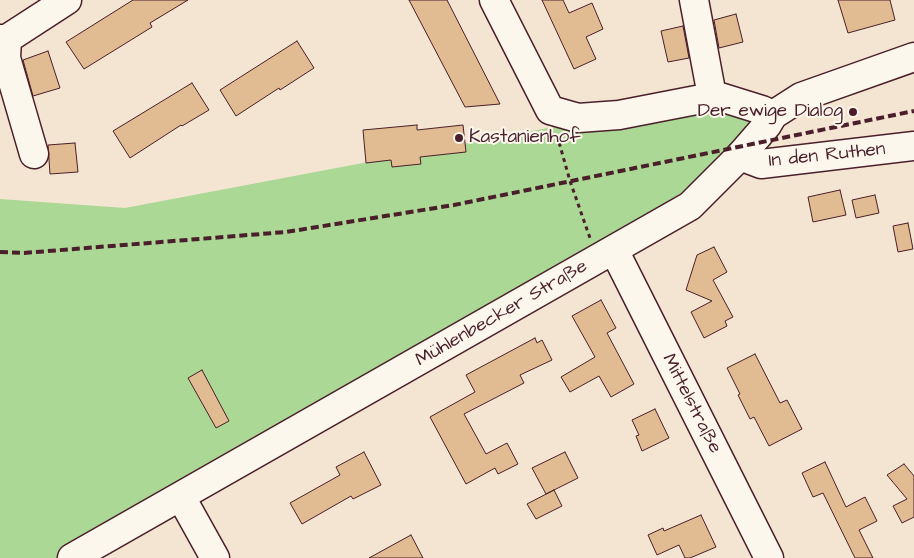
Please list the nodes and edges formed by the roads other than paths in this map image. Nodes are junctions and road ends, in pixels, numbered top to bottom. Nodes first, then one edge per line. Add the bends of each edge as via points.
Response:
1 (67, 0) edge
2 (494, 0) edge
3 (694, 0) edge
4 (4, 39) edge
5 (914, 57) edge
6 (712, 96) junction
7 (772, 115) junction
8 (914, 146) edge
9 (34, 154) dead end
10 (740, 156) junction
11 (606, 254) junction
12 (181, 496) junction
13 (72, 558) edge
14 (215, 558) edge
15 (769, 558) edge

1 - 4 street
2 - 6 street via 550,110 578,118 619,115
3 - 6 street
4 - 9 street via 6,58
5 - 7 street, Mühlenbecker Straße via 801,97
6 - 7 street
7 - 10 street, Mühlenbecker Straße
8 - 10 street, In den Ruthen via 761,164
10 - 11 street, Mühlenbecker Straße via 690,206
11 - 12 street, Mühlenbecker Straße
11 - 15 street, Mittelstraße
12 - 13 street, Mühlenbecker Straße
12 - 14 street

